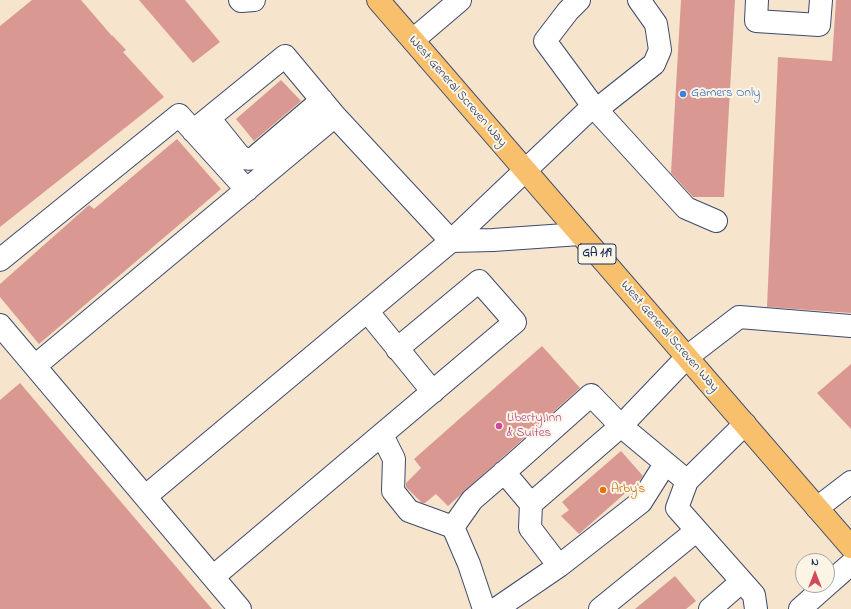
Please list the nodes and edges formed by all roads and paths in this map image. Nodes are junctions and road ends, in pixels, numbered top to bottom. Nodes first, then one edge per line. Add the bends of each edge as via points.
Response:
1 (240, 0) edge
2 (254, 0) edge
3 (378, 0) edge
4 (460, 0) edge
5 (579, 0) edge
6 (638, 0) edge
7 (757, 0) edge
8 (821, 0) edge
9 (413, 40) junction
10 (329, 108) junction
11 (594, 108) junction
12 (201, 125) junction
13 (525, 170) junction
14 (247, 190) junction
15 (716, 221) dead end
16 (580, 234) junction
17 (451, 241) junction
18 (0, 260) edge
19 (367, 311) junction
20 (0, 325) edge
21 (851, 326) edge
22 (397, 349) junction
23 (687, 357) junction
24 (35, 366) junction
25 (433, 392) junction
26 (745, 424) junction
27 (621, 426) junction
28 (382, 435) junction
29 (665, 464) junction
30 (504, 472) junction
31 (687, 481) junction
32 (851, 482) edge
33 (146, 496) junction
34 (641, 502) junction
35 (532, 504) junction
36 (677, 508) junction
37 (817, 508) junction
38 (453, 527) junction
39 (696, 531) junction
40 (851, 547) edge
41 (851, 564) edge
42 (559, 566) junction
43 (213, 577) junction
44 (835, 578) edge
45 (742, 582) junction
46 (818, 593) edge
47 (240, 609) edge
48 (484, 609) edge
49 (496, 609) edge
50 (600, 609) edge
51 (710, 609) edge
52 (756, 609) edge
53 (800, 609) edge

1 - 2 lane
3 - 9 main road, West General Screven Way / GA 119
4 - 9 lane
5 - 11 lane via 545,41
6 - 11 lane via 656,24 660,50 654,64
7 - 8 lane via 756,21 819,25
9 - 13 main road, West General Screven Way / GA 119
10 - 12 lane via 249,160 242,158
10 - 12 lane via 285,56
10 - 14 lane
10 - 17 lane
11 - 13 lane
11 - 15 lane via 686,208
12 - 14 lane
12 - 18 lane via 179,115
13 - 16 main road, West General Screven Way / GA 119
13 - 17 lane
14 - 24 lane
16 - 17 lane
16 - 23 main road, West General Screven Way / GA 119
17 - 19 lane
19 - 22 lane
19 - 33 lane
20 - 24 lane
21 - 23 lane via 739,317
22 - 25 lane
22 - 25 lane via 479,281 515,322
23 - 26 main road, West General Screven Way / GA 119
23 - 27 lane
24 - 33 lane
25 - 28 lane
26 - 31 lane
26 - 37 main road, West General Screven Way / GA 119
27 - 29 lane
27 - 30 lane via 591,395
27 - 35 lane
28 - 38 lane via 394,459 393,491 409,511
28 - 43 lane
29 - 31 lane
29 - 34 lane
30 - 35 lane
30 - 38 lane via 472,500
31 - 36 lane
32 - 37 lane
33 - 43 lane
34 - 36 lane
34 - 42 lane
35 - 42 lane via 530,528
36 - 39 lane
37 - 40 main road, West General Screven Way / GA 119
38 - 48 lane
39 - 45 lane
39 - 50 lane
41 - 44 lane
42 - 49 lane
43 - 47 lane
45 - 51 lane
45 - 52 lane via 754,595
46 - 53 lane

